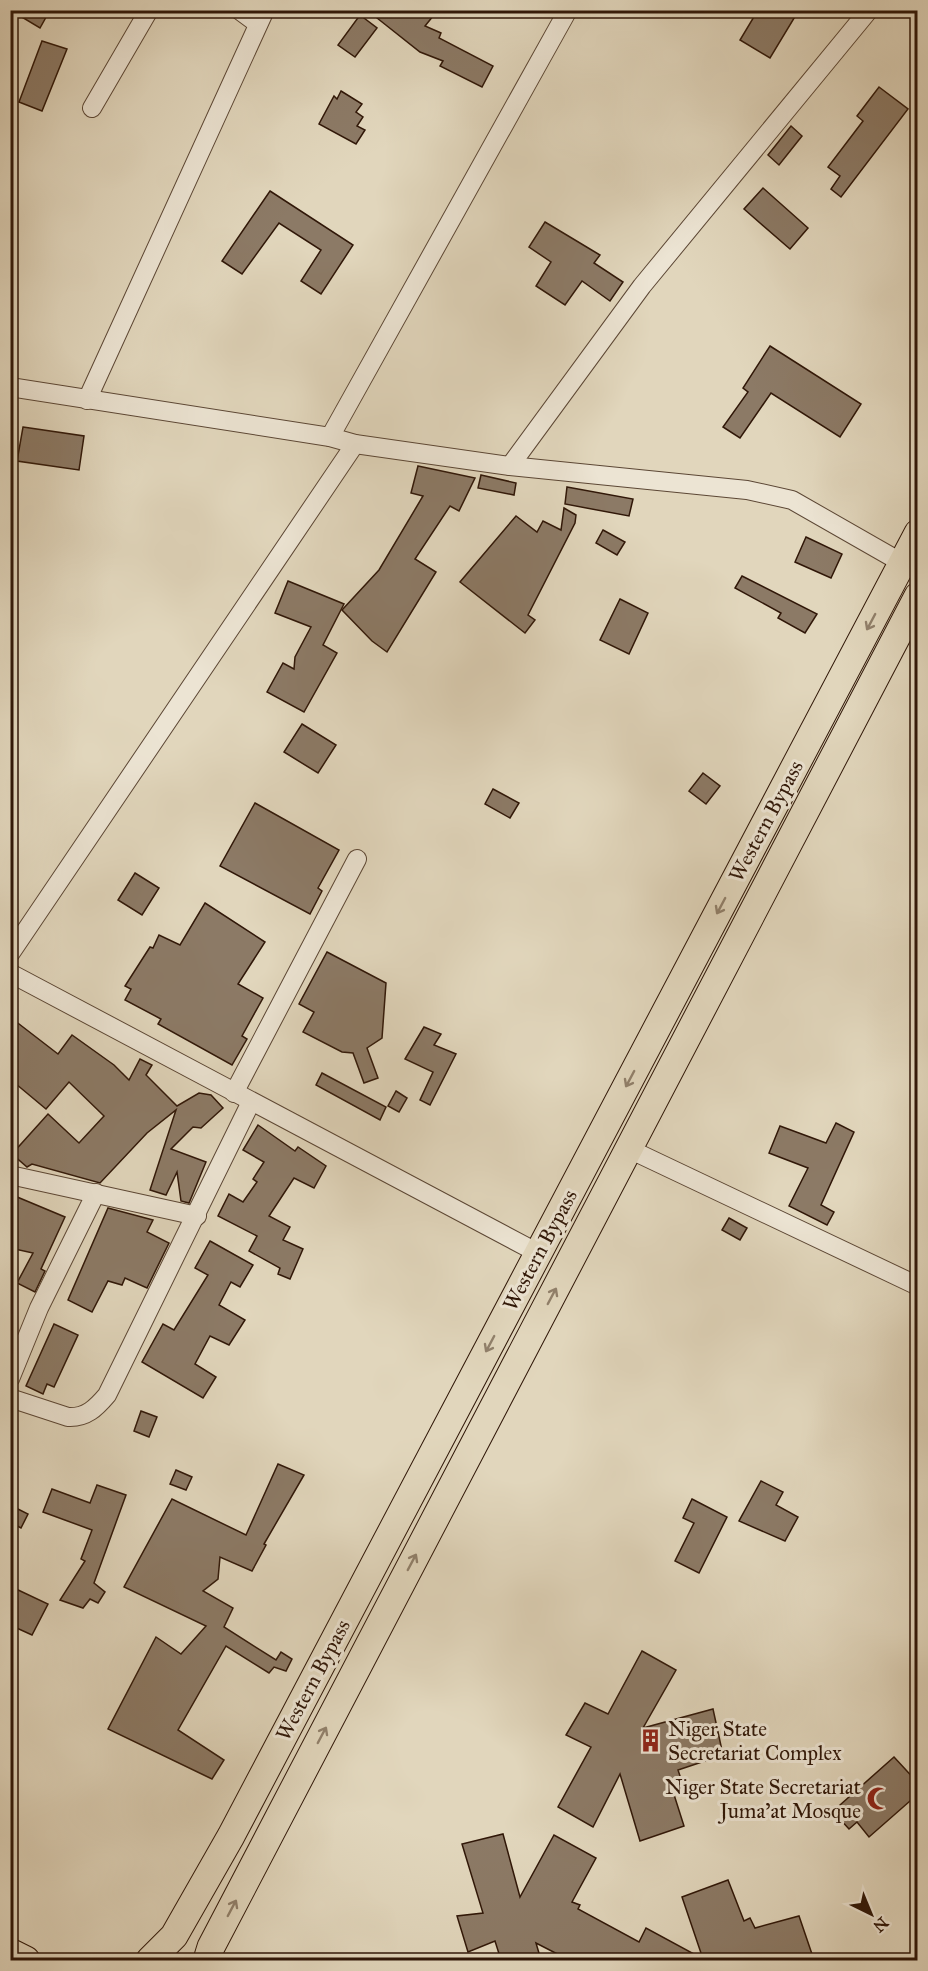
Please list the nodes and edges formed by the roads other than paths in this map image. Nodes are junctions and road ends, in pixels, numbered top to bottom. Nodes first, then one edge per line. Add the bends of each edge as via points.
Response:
1 (149, 10) edge
2 (239, 10) edge
3 (568, 10) edge
4 (869, 10) edge
5 (261, 17) edge
6 (92, 108) dead end
7 (10, 387) edge
8 (87, 400) junction
9 (330, 437) junction
10 (355, 444) junction
11 (510, 466) junction
12 (918, 533) edge
13 (909, 568) edge
14 (888, 591) junction
15 (916, 601) edge
16 (357, 859) dead end
17 (10, 954) edge
18 (10, 973) edge
19 (234, 1093) junction
20 (251, 1102) junction
21 (629, 1149) junction
22 (10, 1174) edge
23 (96, 1193) junction
24 (197, 1216) junction
25 (538, 1253) junction
26 (918, 1286) edge
27 (12, 1372) edge
28 (10, 1398) edge
29 (10, 1953) edge
30 (26, 1960) edge
31 (150, 1960) edge
32 (207, 1960) edge

1 - 6 street
2 - 5 street
3 - 9 street
4 - 11 street via 642,286
5 - 8 street
7 - 8 street
8 - 9 street
9 - 10 street
10 - 11 street
10 - 17 street
11 - 13 street via 747,490 792,500
12 - 13 main road, Western Bypass
13 - 14 main road, Western Bypass
14 - 15 street
14 -> 25 main road, Western Bypass
15 - 21 main road, Western Bypass
16 - 19 street
18 - 19 street
19 - 20 street
20 - 24 street
20 - 25 street
21 - 26 street
32 -> 21 main road, Western Bypass
22 - 23 street
23 - 24 street
23 - 27 street
24 - 28 street via 112,1385 97,1407 77,1418
25 -> 31 main road, Western Bypass via 231,1836 174,1936
29 - 30 main road

